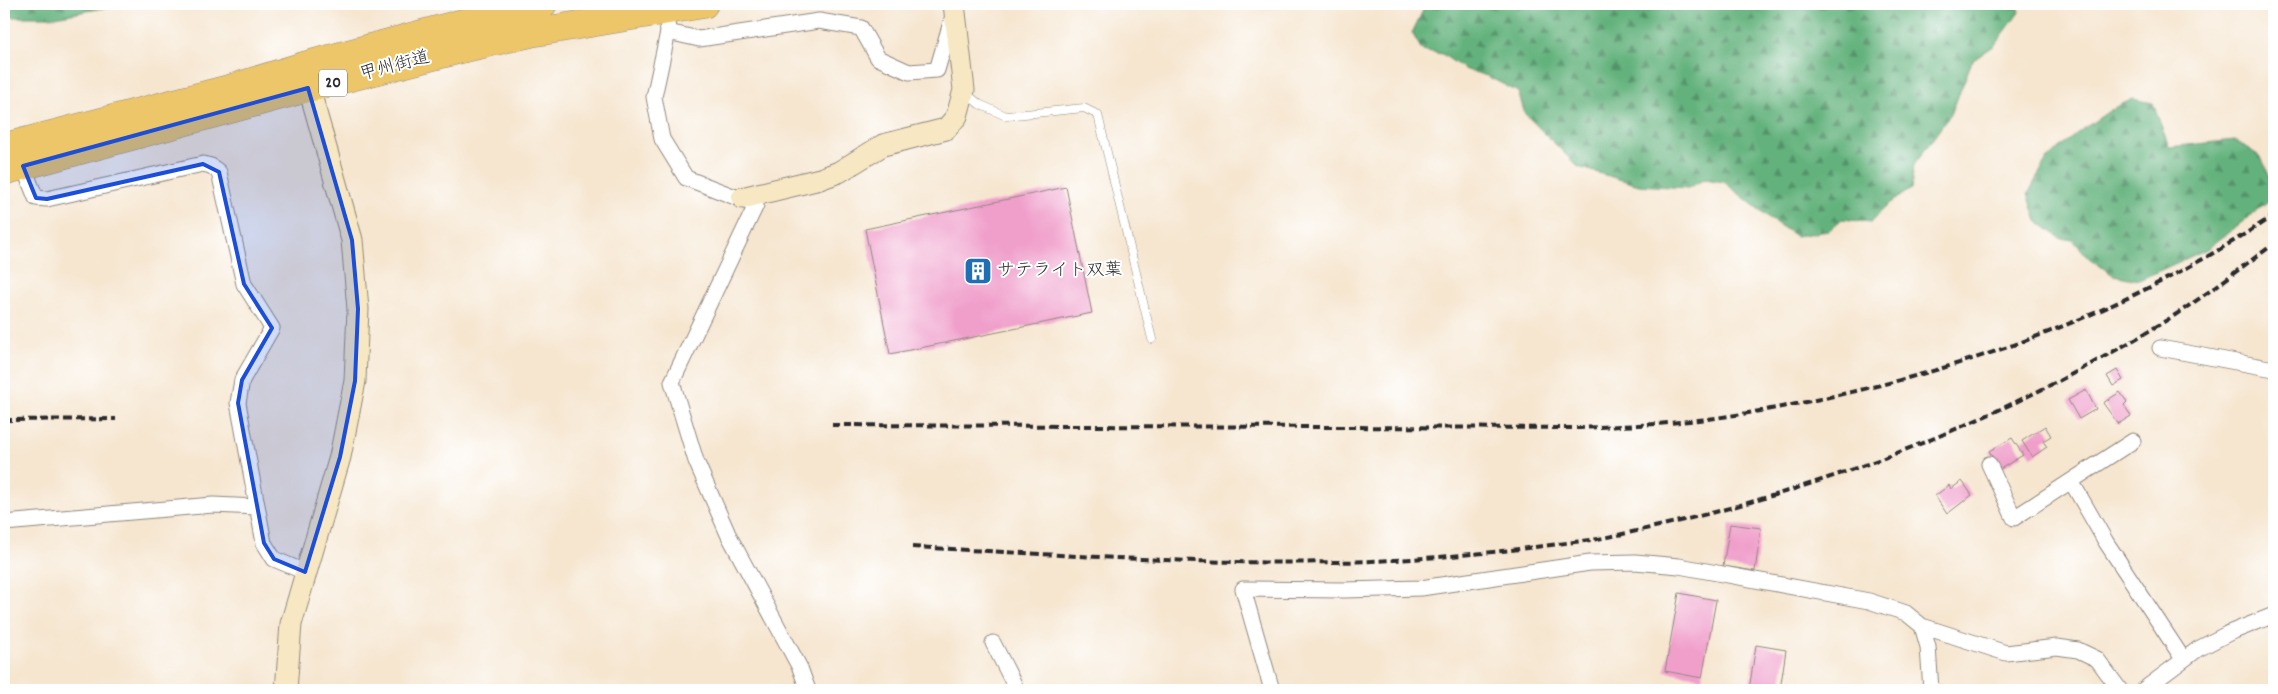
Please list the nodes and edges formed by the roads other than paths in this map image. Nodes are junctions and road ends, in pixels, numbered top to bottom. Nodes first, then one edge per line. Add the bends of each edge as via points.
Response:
1 (543, 4) edge
2 (704, 4) edge
3 (955, 7) edge
4 (667, 21) junction
5 (306, 77) junction
6 (964, 90) junction
7 (4, 147) edge
8 (13, 169) edge
9 (742, 198) junction
10 (1152, 339) dead end
11 (2160, 348) dead end
12 (2274, 369) edge
13 (2133, 441) dead end
14 (1989, 464) dead end
15 (2071, 481) junction
16 (257, 507) junction
17 (4, 523) edge
18 (305, 572) junction
19 (2274, 615) edge
20 (1922, 626) junction
21 (993, 643) dead end
22 (2184, 659) junction
23 (286, 690) edge
24 (808, 690) edge
25 (1017, 690) edge
26 (1272, 690) edge
27 (1931, 690) edge
28 (2120, 690) edge
29 (2143, 690) edge

1 - 5 highway, 甲州街道 / 20 via 509,11
2 - 4 highway, 甲州街道 / 20
3 - 4 street via 937,70 909,72 878,58 861,28 819,21 699,39
3 - 6 street
4 - 5 highway, 甲州街道 / 20 via 531,33
4 - 9 street via 654,96 662,139 686,178
5 - 7 highway, 甲州街道 / 20 via 232,88
5 - 8 highway, 甲州街道 / 20
5 - 18 street via 352,240 358,309 355,380 340,457
6 - 9 street via 957,116 946,129 883,145 839,172 820,179
6 - 10 lane via 979,104 1006,116 1084,108 1098,115
8 - 16 street via 36,198 47,199 203,164 219,172 244,284 272,328 242,380 238,403
9 - 24 street via 756,206 672,382 696,460 728,534 800,668
11 - 12 street
13 - 15 street
14 - 15 street via 2014,518
15 - 22 street via 2106,542
16 - 17 street via 213,505
16 - 18 street via 264,543 274,559
18 - 23 street via 291,624
19 - 22 street via 2229,633
20 - 26 street via 1906,613 1869,601 1679,566 1635,562 1590,563 1421,588 1242,589
20 - 27 street via 1928,647
20 - 28 street via 2006,653 2057,647 2078,650 2097,659
21 - 25 street
22 - 29 street

